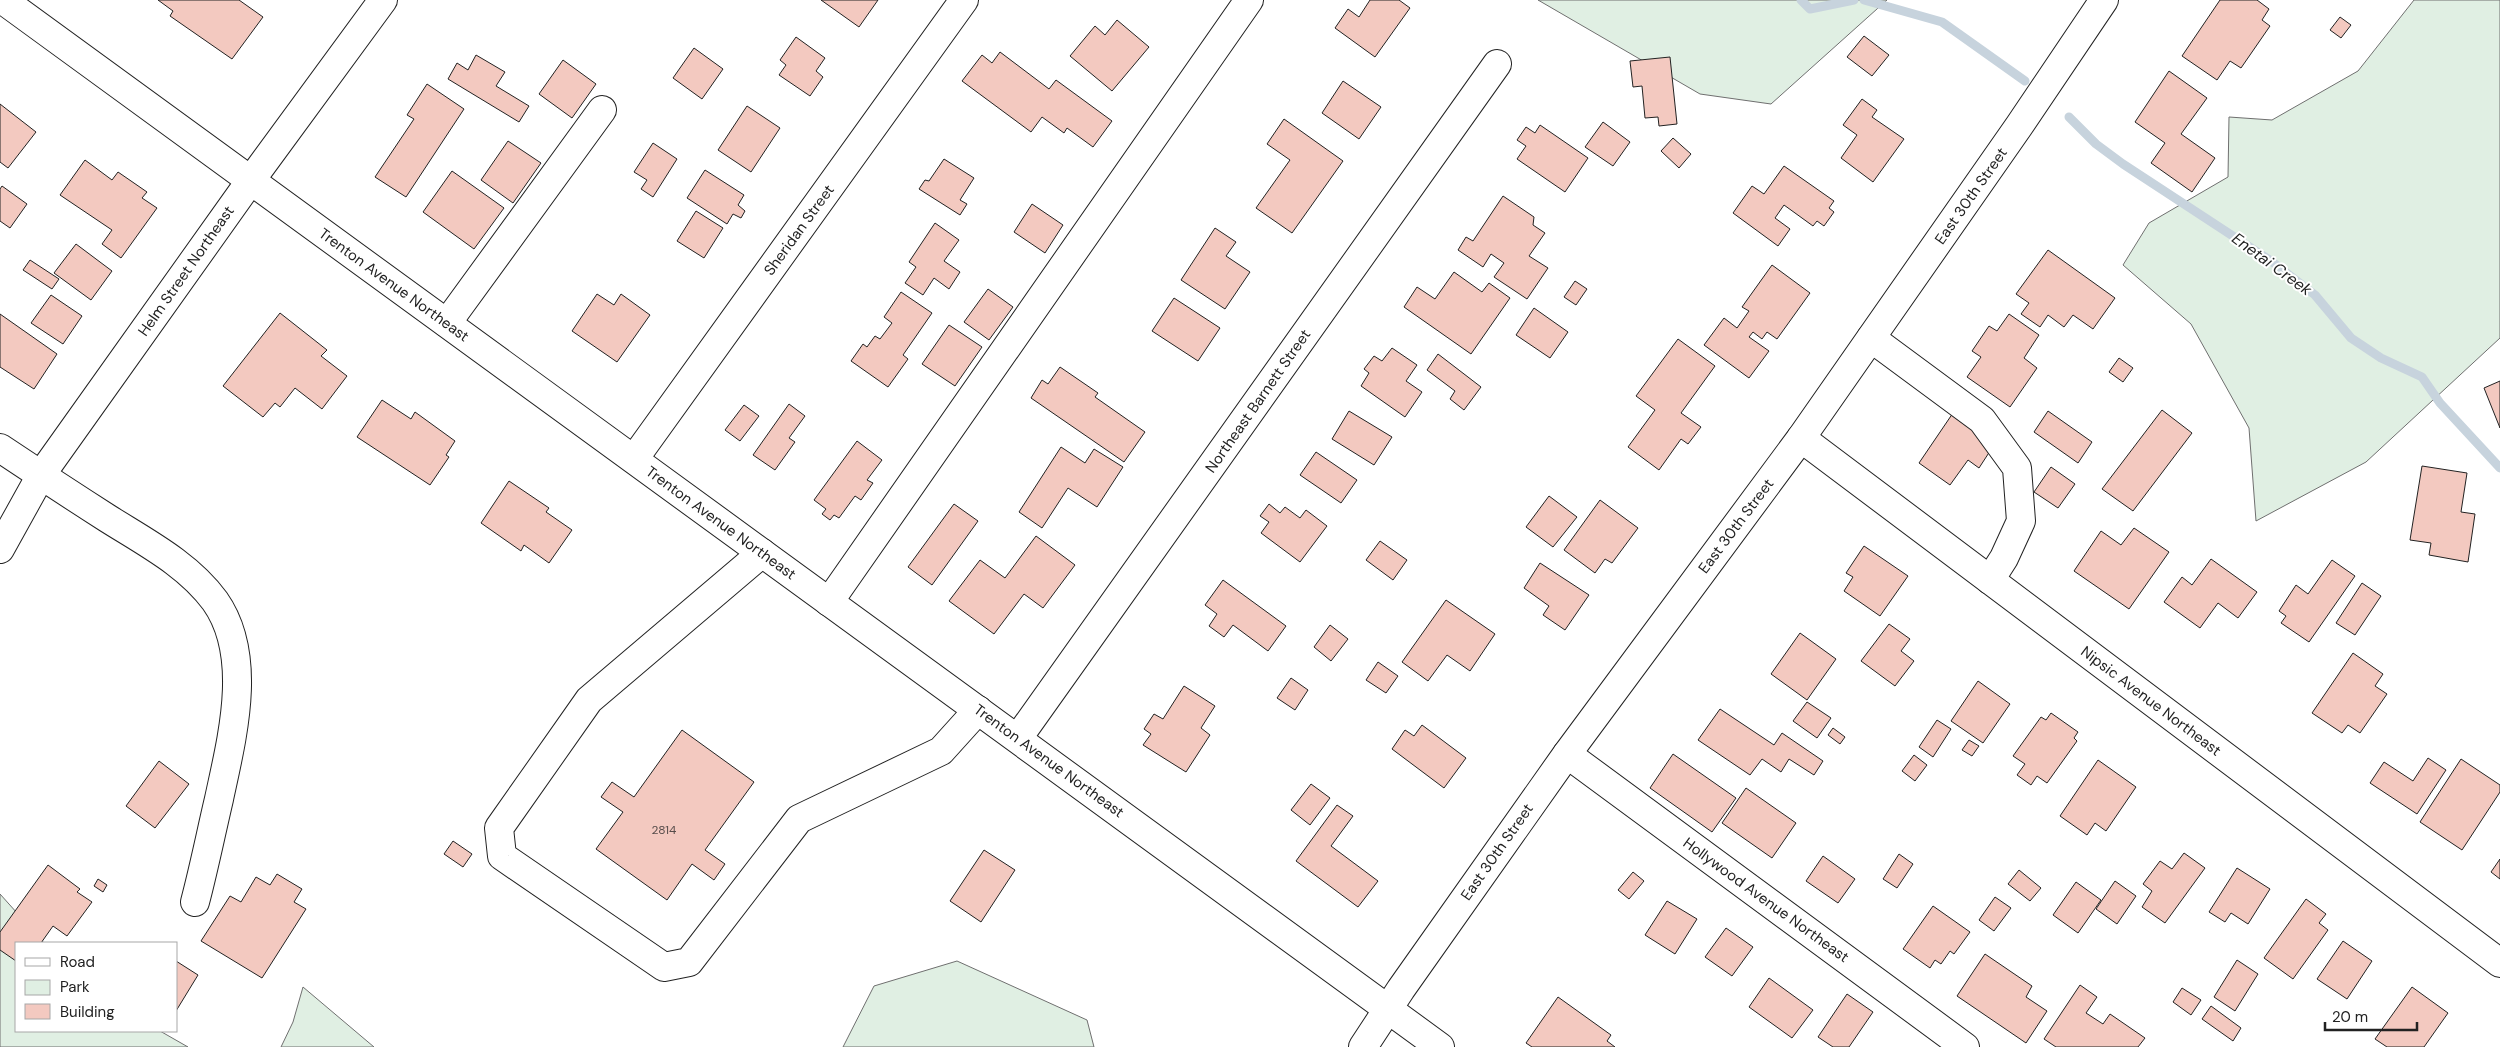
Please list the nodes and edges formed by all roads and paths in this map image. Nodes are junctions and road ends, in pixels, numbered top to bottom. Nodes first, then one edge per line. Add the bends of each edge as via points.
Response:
1 (3, 0) edge
2 (383, 0) edge
3 (964, 0) edge
4 (1250, 0) edge
5 (2104, 0) edge
6 (1498, 64) dead end
7 (602, 110) dead end
8 (251, 180) junction
9 (447, 323) junction
10 (1871, 338) junction
11 (1801, 438) junction
12 (0, 448) edge
13 (634, 459) junction
14 (41, 475) junction
15 (0, 549) edge
16 (762, 553) junction
17 (1990, 580) junction
18 (829, 602) junction
19 (978, 710) junction
20 (1018, 738) junction
21 (1567, 754) junction
22 (195, 902) dead end
23 (2500, 963) edge
24 (1388, 1009) junction
25 (1363, 1047) edge
26 (1440, 1047) edge
27 (1965, 1047) edge

1 - 8 street, Trenton Avenue Northeast
2 - 8 street, Helm Street Northeast
3 - 13 street, Sheridan Street
4 - 18 street
5 - 10 street, East 30th Street
6 - 20 street, Northeast Barnett Street
7 - 9 street
8 - 9 street, Trenton Avenue Northeast
8 - 14 street, Helm Street Northeast
9 - 13 street, Trenton Avenue Northeast
10 - 11 street, East 30th Street
10 - 17 street via 1982,420 2017,468 2021,521
11 - 17 street, Nipsic Avenue Northeast
11 - 21 street, East 30th Street
12 - 14 street
13 - 16 street, Trenton Avenue Northeast
14 - 15 street, Helm Street Northeast
14 - 22 street via 184,569 215,602 224,618 236,667 238,694 223,782
16 - 18 street, Trenton Avenue Northeast
16 - 19 street via 589,700 499,828 502,856 664,967 689,962 799,819 941,751
17 - 23 street, Nipsic Avenue Northeast
18 - 19 street, Trenton Avenue Northeast
19 - 20 street, Trenton Avenue Northeast
20 - 24 street, Trenton Avenue Northeast
21 - 24 street, East 30th Street
21 - 27 street, Hollywood Avenue Northeast
24 - 25 street, East 30th Street
24 - 26 street, Trenton Avenue Northeast

